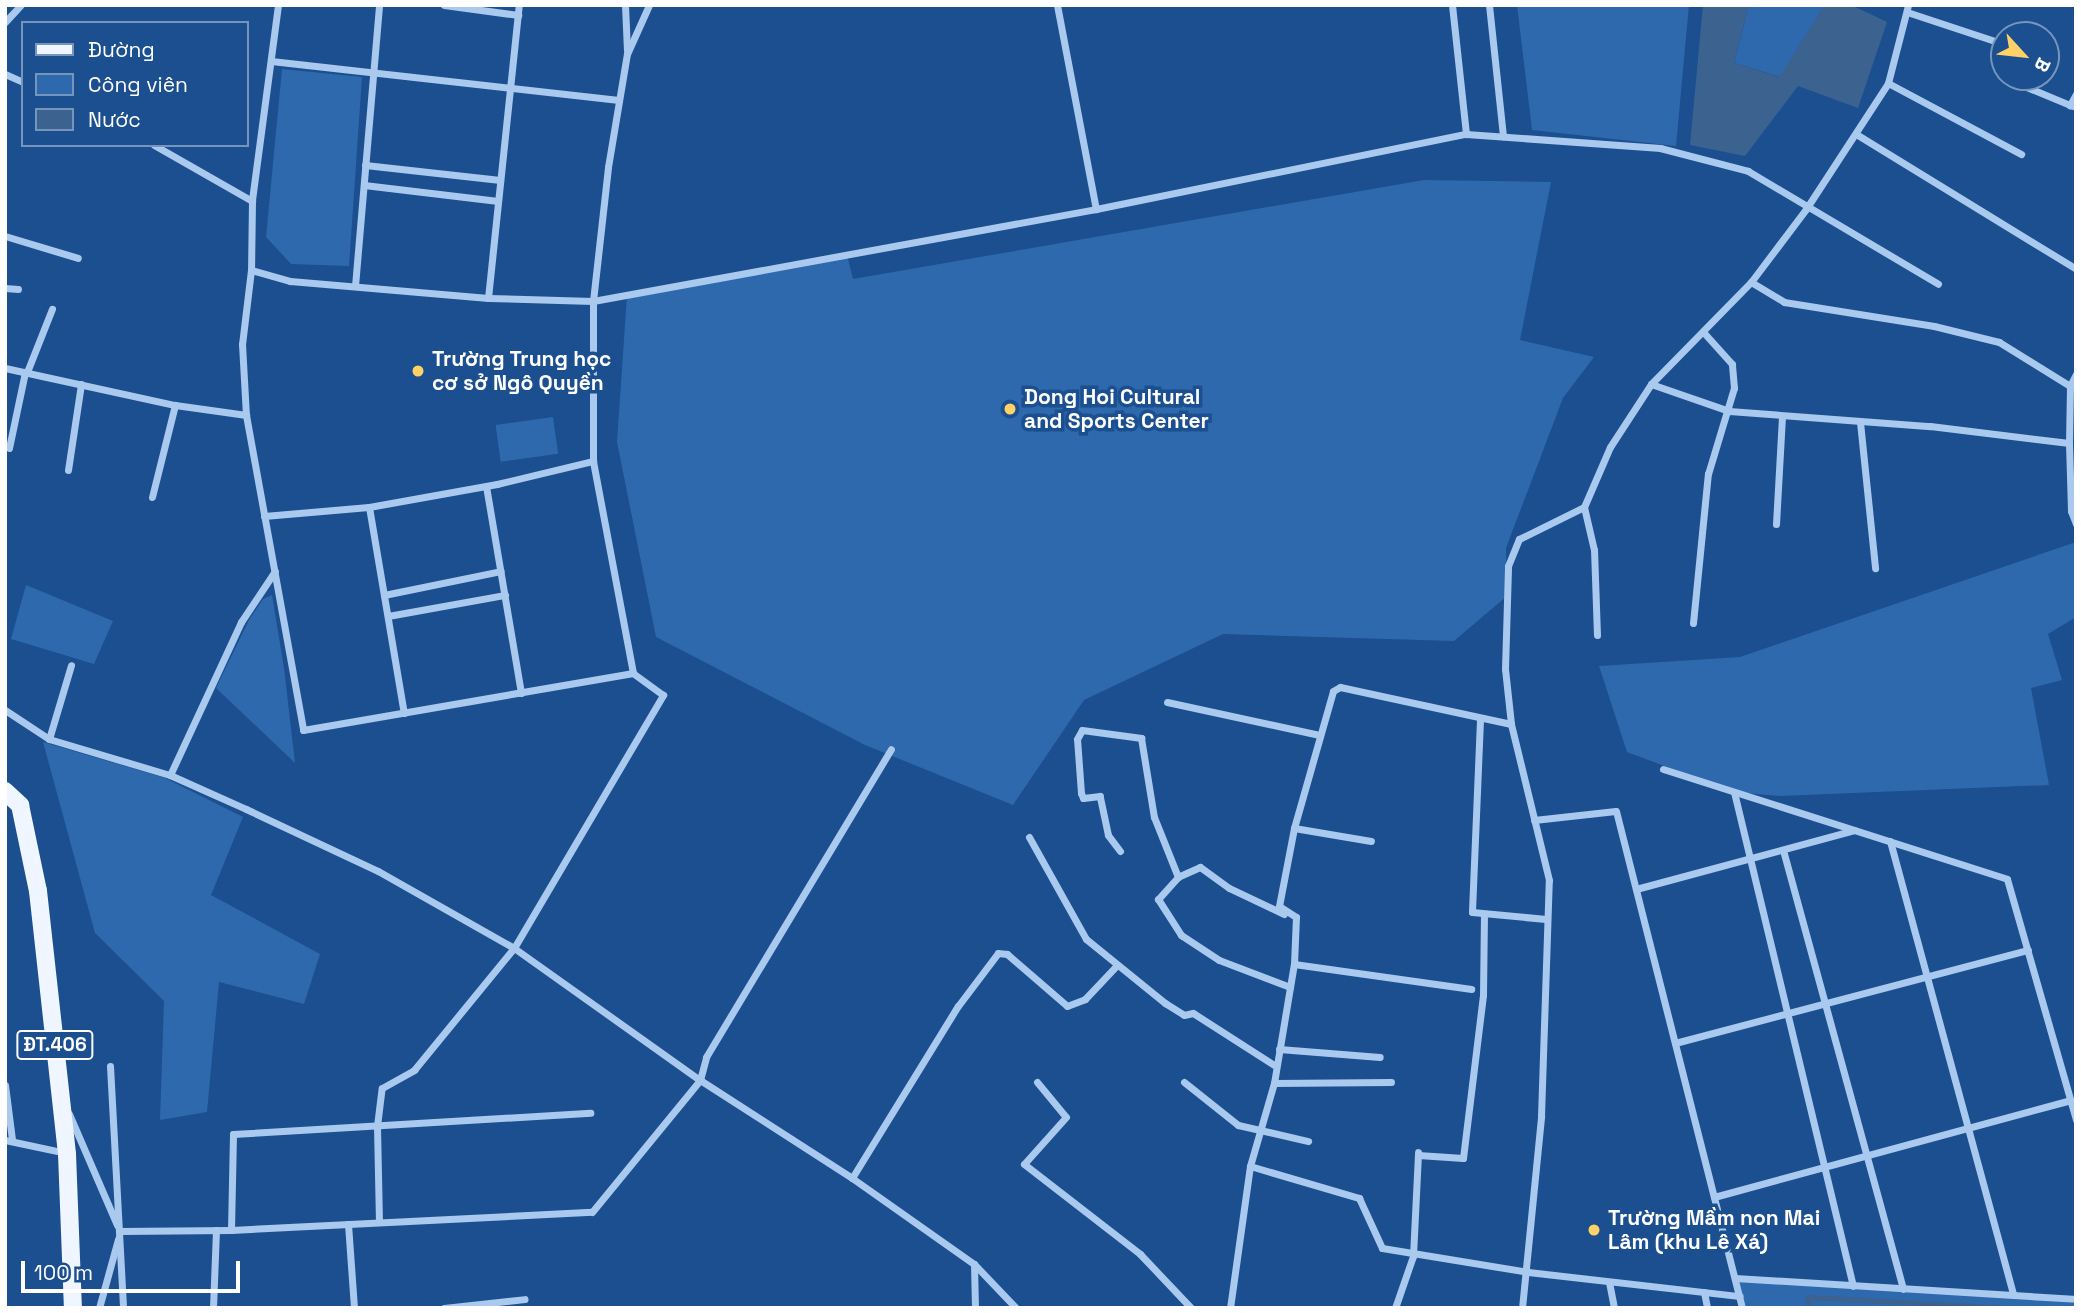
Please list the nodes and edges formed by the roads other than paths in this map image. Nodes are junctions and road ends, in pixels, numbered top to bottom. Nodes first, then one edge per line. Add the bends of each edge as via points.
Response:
1 (21, 5) edge
2 (278, 5) edge
3 (379, 5) edge
4 (444, 5) edge
5 (519, 5) edge
6 (625, 5) edge
7 (649, 5) edge
8 (1057, 5) edge
9 (1452, 5) edge
10 (1489, 5) edge
11 (1908, 9) edge
12 (518, 15) junction
13 (5, 22) edge
14 (1990, 39) edge
15 (627, 54) junction
16 (271, 61) junction
17 (371, 69) junction
18 (5, 74) edge
19 (21, 81) edge
20 (1888, 83) junction
21 (510, 88) junction
22 (2038, 91) edge
23 (2076, 94) edge
24 (619, 100) junction
25 (2073, 106) edge
26 (1466, 134) junction
27 (1856, 134) junction
28 (1503, 136) junction
29 (158, 147) edge
30 (2021, 154) dead end
31 (365, 165) junction
32 (500, 180) junction
33 (363, 185) junction
34 (252, 201) junction
35 (498, 201) junction
36 (1096, 209) junction
37 (1806, 209) junction
38 (5, 236) edge
39 (78, 258) dead end
40 (2076, 269) edge
41 (251, 270) junction
42 (1751, 282) junction
43 (1938, 284) dead end
44 (355, 286) junction
45 (5, 288) edge
46 (18, 289) dead end
47 (488, 298) junction
48 (593, 301) junction
49 (52, 309) dead end
50 (1705, 334) junction
51 (5, 368) edge
52 (26, 372) junction
53 (2076, 374) edge
54 (81, 384) junction
55 (1651, 384) junction
56 (2070, 386) junction
57 (175, 405) junction
58 (1729, 411) junction
59 (246, 415) junction
60 (1782, 417) junction
61 (1860, 422) junction
62 (2068, 443) junction
63 (9, 448) dead end
64 (593, 461) junction
65 (68, 470) dead end
66 (486, 486) junction
67 (152, 497) dead end
68 (369, 506) junction
69 (1584, 507) junction
70 (264, 516) junction
71 (1776, 524) dead end
72 (2076, 524) edge
73 (1875, 568) dead end
74 (275, 571) junction
75 (501, 571) junction
76 (384, 595) junction
77 (505, 595) junction
78 (388, 616) junction
79 (1693, 623) dead end
80 (1597, 635) dead end
81 (71, 665) dead end
82 (633, 673) junction
83 (521, 693) junction
84 (1167, 702) dead end
85 (6, 710) edge
86 (404, 713) junction
87 (1480, 720) junction
88 (1511, 724) junction
89 (1319, 735) junction
90 (49, 739) junction
91 (891, 749) dead end
92 (1663, 769) dead end
93 (170, 775) junction
94 (5, 791) edge
95 (1734, 792) junction
96 (1534, 820) junction
97 (1294, 828) junction
98 (1855, 830) junction
99 (1029, 837) dead end
100 (1371, 841) dead end
101 (1890, 841) junction
102 (1783, 850) junction
103 (1120, 851) dead end
104 (1750, 859) junction
105 (1178, 877) junction
106 (1636, 889) junction
107 (1484, 916) junction
108 (1296, 917) junction
109 (1546, 919) junction
110 (514, 948) junction
111 (2028, 950) junction
112 (1294, 964) junction
113 (1116, 965) junction
114 (1926, 977) junction
115 (1290, 987) junction
116 (1471, 989) dead end
117 (1825, 1004) junction
118 (1787, 1013) junction
119 (1675, 1043) junction
120 (1279, 1049) junction
121 (1380, 1057) dead end
122 (1275, 1065) junction
123 (110, 1066) dead end
124 (700, 1080) junction
125 (1037, 1082) dead end
126 (1184, 1082) dead end
127 (1391, 1082) dead end
128 (1274, 1083) junction
129 (5, 1084) edge
130 (60, 1094) junction
131 (2070, 1100) junction
132 (590, 1113) dead end
133 (2076, 1120) edge
134 (377, 1126) junction
135 (1967, 1128) junction
136 (1261, 1131) junction
137 (8, 1140) edge
138 (1308, 1142) dead end
139 (67, 1154) junction
140 (1866, 1155) junction
141 (1250, 1166) junction
142 (1825, 1167) junction
143 (852, 1178) junction
144 (1714, 1197) junction
145 (379, 1222) junction
146 (348, 1224) junction
147 (216, 1230) junction
148 (231, 1230) junction
149 (120, 1231) junction
150 (1413, 1256) junction
151 (974, 1264) junction
152 (1528, 1272) junction
153 (1735, 1278) junction
154 (1609, 1282) junction
155 (1853, 1286) junction
156 (1903, 1289) junction
157 (1704, 1292) junction
158 (2013, 1295) junction
159 (1740, 1296) junction
160 (525, 1299) dead end
161 (2076, 1299) edge
162 (73, 1308) edge
163 (99, 1308) edge
164 (123, 1308) edge
165 (213, 1308) edge
166 (354, 1308) edge
167 (444, 1308) edge
168 (975, 1308) edge
169 (1016, 1308) edge
170 (1191, 1308) edge
171 (1230, 1308) edge
172 (1395, 1308) edge
173 (1522, 1308) edge
174 (1614, 1308) edge
175 (1707, 1308) edge
176 (1742, 1308) edge

1 - 13 street
2 - 16 street
3 - 17 street
4 - 12 street
5 - 12 street
6 - 15 street
7 - 15 street
8 - 36 street
9 - 26 street
10 - 28 street
11 - 14 street
11 - 20 street
12 - 21 street
15 - 24 street
16 - 17 street
16 - 34 street
17 - 21 street
17 - 31 street
18 - 19 street
20 - 27 street
20 - 30 street
21 - 24 street
21 - 32 street
22 - 25 street
23 - 25 street
24 - 48 street
26 - 28 street
26 - 36 street
27 - 37 street
27 - 40 street
28 - 37 street via 1660,148 1748,171
29 - 34 street
31 - 32 street
31 - 33 street
32 - 35 street
33 - 35 street
33 - 44 street
34 - 41 street
35 - 47 street
36 - 48 street
37 - 42 street
37 - 43 street
38 - 39 street
41 - 44 street via 290,281
41 - 59 street via 242,344
42 - 50 street
42 - 56 street via 1784,302 1934,326 1999,342
44 - 47 street
45 - 46 street
47 - 48 street
48 - 64 street
49 - 52 street
50 - 55 street
50 - 58 street via 1732,364
51 - 52 street
52 - 54 street
52 - 63 street
53 - 56 street
54 - 57 street
54 - 65 street
55 - 58 street
55 - 69 street via 1610,447
56 - 62 street
57 - 59 street
57 - 67 street
58 - 60 street
58 - 79 street via 1708,474
59 - 70 street
60 - 61 street
60 - 71 street
61 - 62 street
61 - 73 street
62 - 72 street via 2071,511
64 - 66 street
64 - 82 street
66 - 68 street
66 - 75 street
68 - 70 street
68 - 76 street
69 - 80 street via 1594,550
69 - 88 street via 1519,538 1510,555 1505,669
70 - 74 street
74 - 86 street via 303,730
74 - 93 street via 241,622
75 - 76 street
75 - 77 street
76 - 78 street
77 - 78 street
77 - 83 street
78 - 86 street
81 - 90 street
82 - 83 street
82 - 110 street via 663,695
83 - 86 street
84 - 89 street
85 - 90 street
87 - 88 street
87 - 89 street via 1340,687 1329,699
87 - 107 street via 1472,912
88 - 96 street
89 - 97 street
90 - 93 street
91 - 124 street via 706,1057
92 - 95 street
93 - 110 street via 378,871
94 - 130 main road, ĐT.406 via 20,805 38,891
95 - 98 street
95 - 104 street
96 - 106 street via 1616,811
96 - 109 street via 1549,880
97 - 100 street
97 - 108 street via 1279,906
98 - 101 street
98 - 102 street
99 - 113 street via 1086,939
101 - 111 street via 2007,879
101 - 114 street
102 - 104 street
102 - 117 street
103 - 105 street via 1108,835 1100,796 1083,797 1081,793 1077,739 1082,730 1141,738 1154,817
104 - 106 street
104 - 118 street
105 - 108 street via 1200,867 1229,888
105 - 115 street via 1158,899 1181,935 1219,960
106 - 119 street
107 - 109 street
107 - 150 street via 1483,995 1463,1158 1418,1153
108 - 112 street
109 - 152 street via 1541,1116
110 - 124 street
110 - 134 street via 414,1070 382,1088
111 - 114 street
111 - 131 street
112 - 115 street
112 - 116 street
113 - 122 street via 1184,1015 1194,1013
113 - 143 street via 1085,999 1067,1006 1007,954 998,953 958,1006
114 - 117 street
114 - 135 street
115 - 120 street
117 - 118 street
117 - 140 street
118 - 119 street
118 - 142 street
119 - 144 street
120 - 121 street
120 - 122 street
122 - 128 street
123 - 149 street
124 - 143 street
124 - 145 street via 592,1212
125 - 170 street via 1066,1117 1024,1164 1140,1254
126 - 136 street via 1238,1125
127 - 128 street
128 - 136 street
129 - 137 street
130 - 139 main road, ĐT.406
130 - 149 street
131 - 133 street
131 - 135 street
132 - 134 street
134 - 145 street
134 - 148 street via 233,1134
135 - 140 street
135 - 158 street
136 - 138 street
136 - 141 street
137 - 139 street
139 - 162 main road, ĐT.406
140 - 142 street
140 - 156 street
141 - 150 street via 1359,1198 1382,1248
141 - 171 street
142 - 144 street
142 - 155 street
143 - 151 street
144 - 153 street
145 - 146 street
146 - 148 street
146 - 166 street
147 - 148 street
147 - 149 street
147 - 165 street
149 - 163 street
149 - 164 street
150 - 152 street
150 - 172 street
151 - 168 street
151 - 169 street
152 - 154 street
152 - 173 street
153 - 155 street
153 - 159 street
154 - 157 street
154 - 174 street
155 - 156 street
156 - 158 street
157 - 159 street
157 - 175 street
158 - 161 street
159 - 176 street
160 - 167 street

